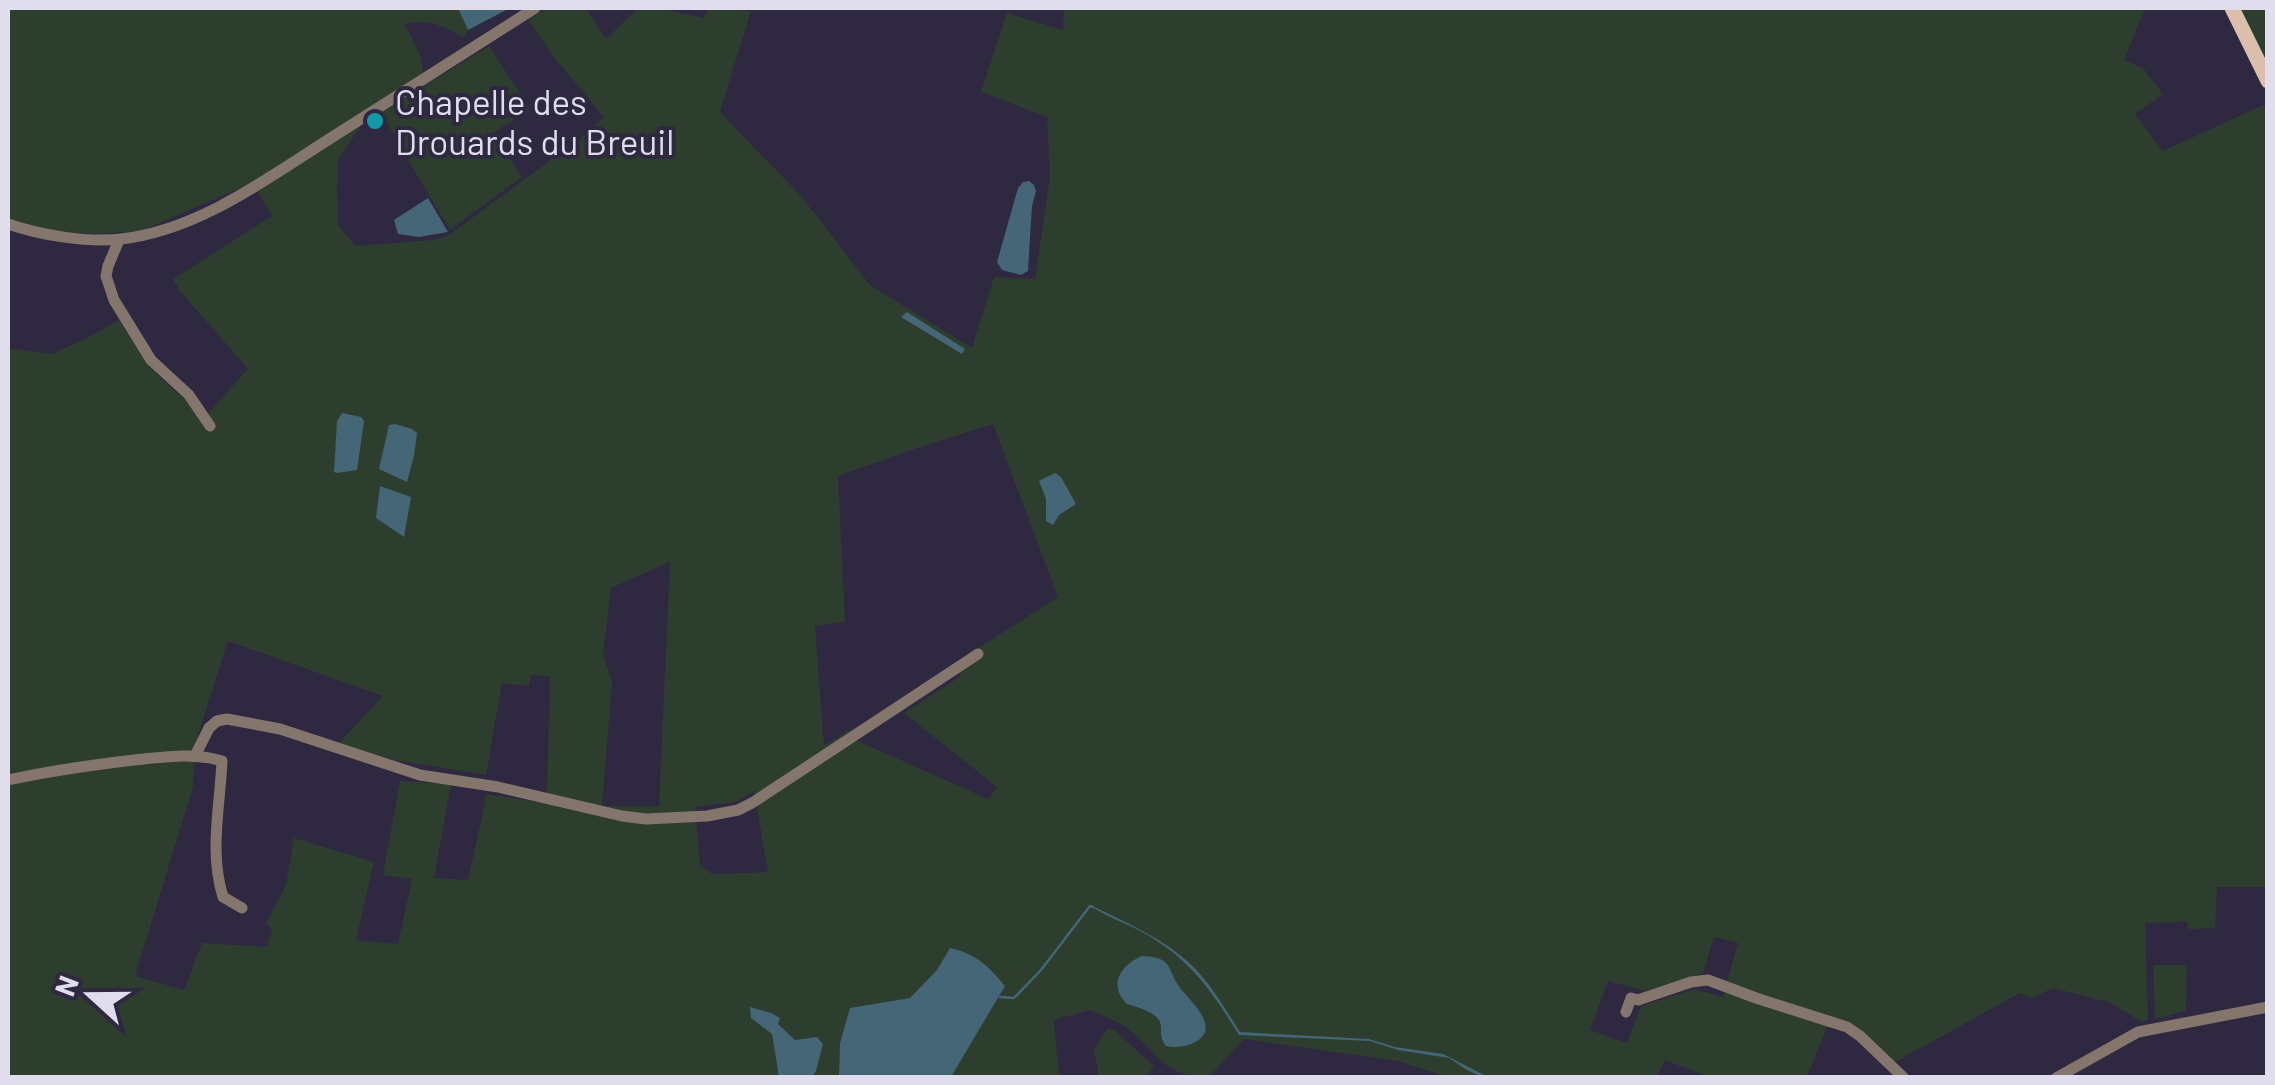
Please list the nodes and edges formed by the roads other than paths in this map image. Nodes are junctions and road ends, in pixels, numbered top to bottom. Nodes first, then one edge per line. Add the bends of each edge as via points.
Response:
1 (535, 8) edge
2 (2232, 8) edge
3 (2268, 81) edge
4 (8, 224) edge
5 (119, 240) junction
6 (210, 426) dead end
7 (978, 654) dead end
8 (195, 756) junction
9 (8, 780) edge
10 (242, 908) dead end
11 (2268, 1007) edge
12 (1626, 1012) dead end
13 (1904, 1078) edge
14 (2056, 1078) edge

1 - 5 street via 235,198 160,231
2 - 3 main road
4 - 5 street
5 - 6 street via 106,276 114,300 151,360
7 - 8 street via 752,803 724,814 622,816 420,775 280,729 226,720 209,728
8 - 9 street
8 - 10 street via 222,760 216,876 223,897
11 - 14 street via 2138,1032
12 - 13 street via 1631,998 1708,980 1847,1027

